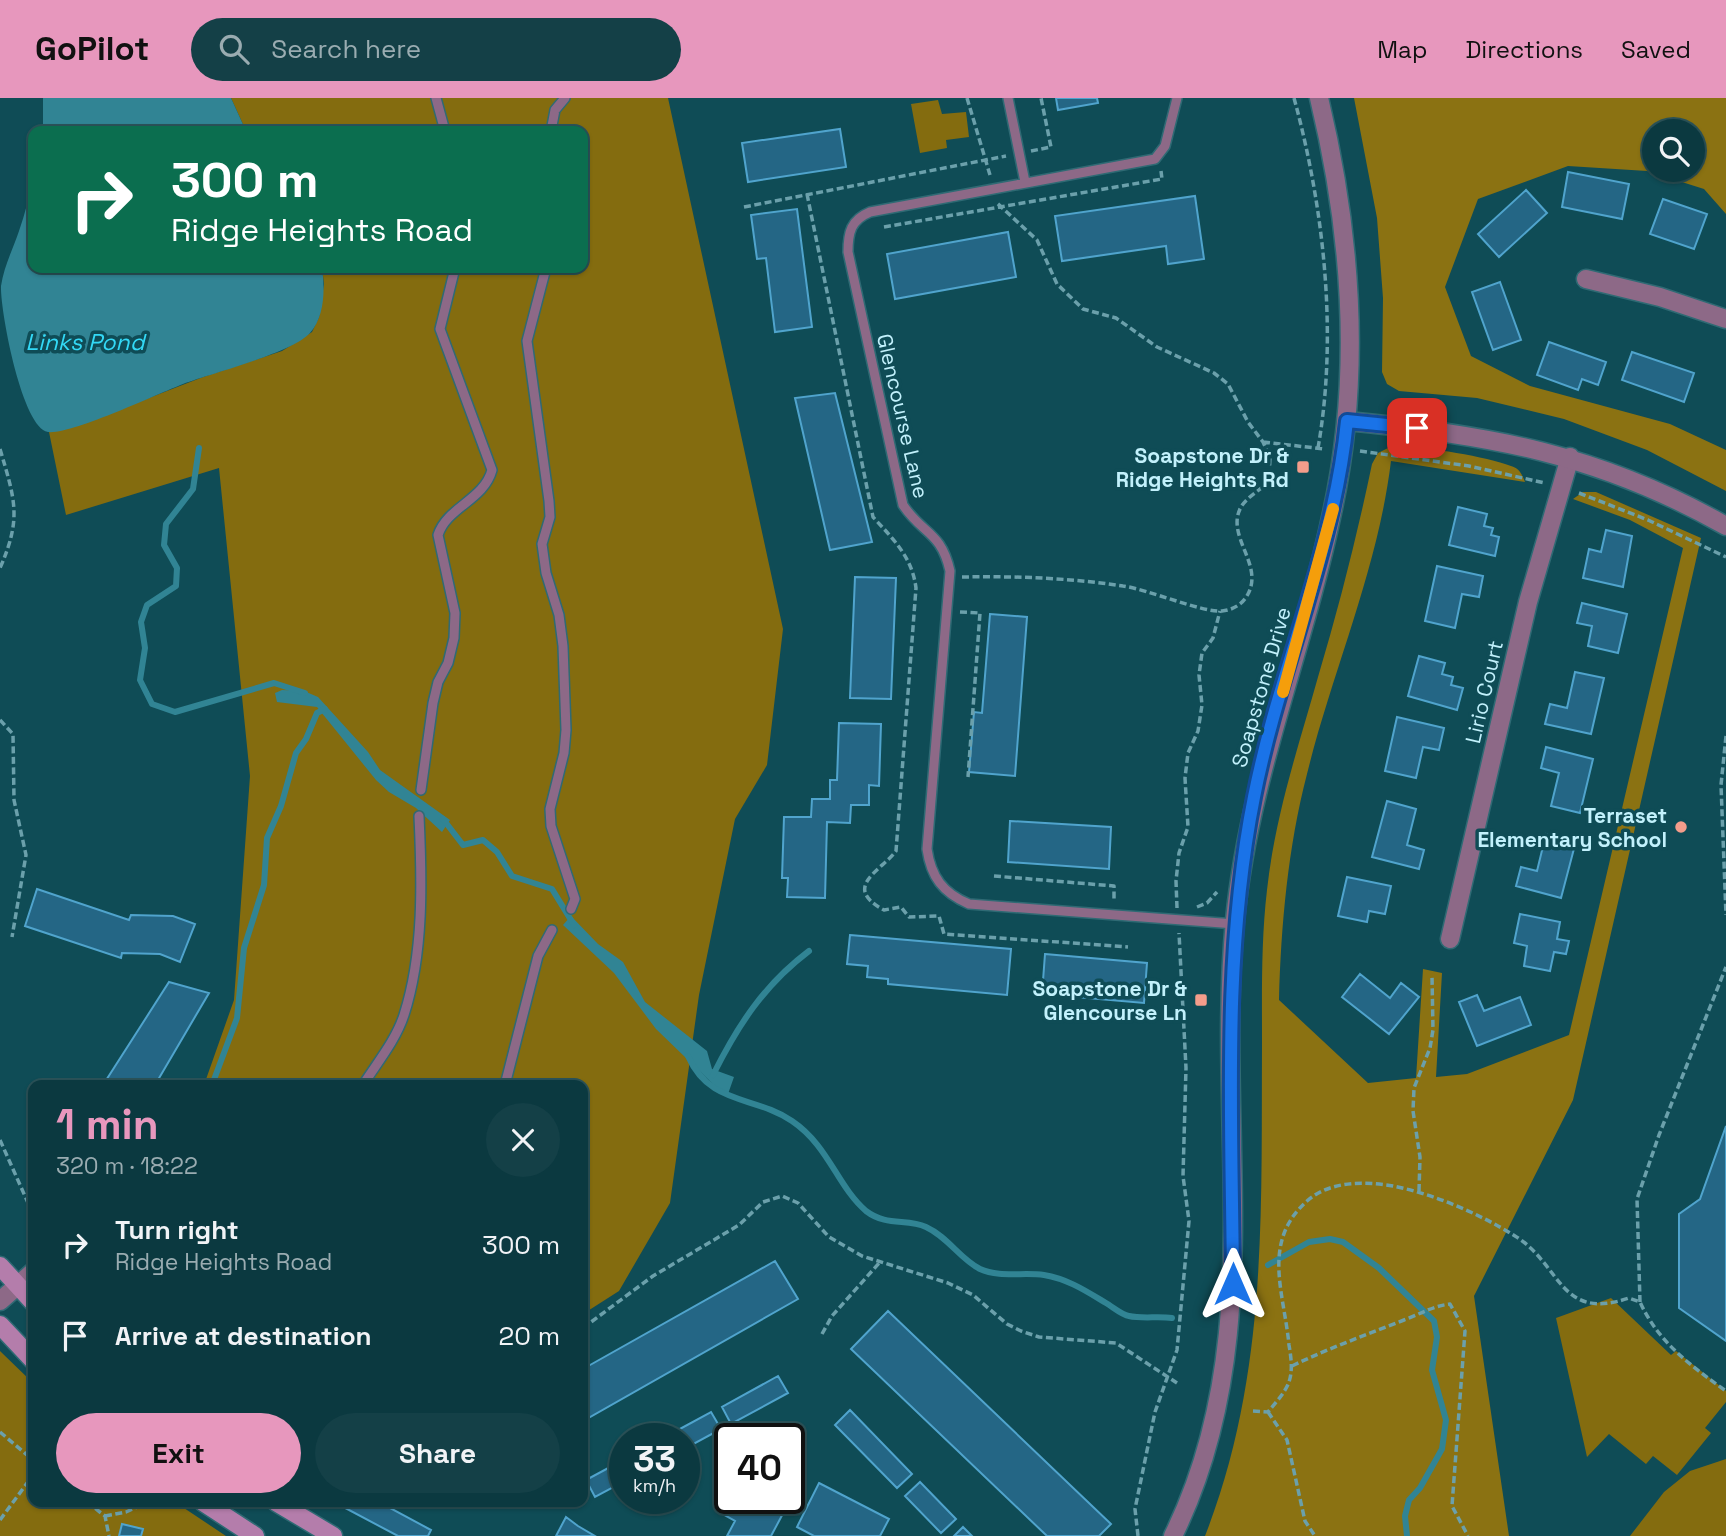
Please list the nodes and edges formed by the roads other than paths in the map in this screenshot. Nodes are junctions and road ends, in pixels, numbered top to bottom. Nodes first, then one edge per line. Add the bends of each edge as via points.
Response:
1 (436, 98) edge
2 (565, 98) edge
3 (1008, 98) edge
4 (1177, 98) edge
5 (1319, 98) edge
6 (444, 126) edge
7 (552, 126) edge
8 (1025, 182) junction
9 (454, 273) edge
10 (545, 273) edge
11 (1586, 279) dead end
12 (1726, 319) edge
13 (1347, 421) junction
14 (1570, 457) junction
15 (1726, 526) edge
16 (421, 790) dead end
17 (419, 816) dead end
18 (571, 909) dead end
19 (1235, 924) junction
20 (552, 930) dead end
21 (1450, 939) dead end
22 (366, 1080) edge
23 (506, 1080) edge
24 (0, 1266) edge
25 (28, 1277) edge
26 (18, 1286) junction
27 (28, 1297) edge
28 (0, 1301) edge
29 (0, 1325) edge
30 (28, 1355) edge
31 (211, 1507) edge
32 (284, 1507) edge
33 (255, 1536) edge
34 (333, 1536) edge
35 (1173, 1536) edge

1 - 6 lane
2 - 7 lane via 555,110
3 - 8 lane
4 - 8 lane, Glencourse Lane via 1165,146 1155,159
5 - 13 street, Soapstone Drive via 1332,151 1349,274
8 - 19 lane, Glencourse Lane via 870,212 858,217 848,238 898,489 911,517 941,543 950,578 929,865 943,889 969,904
9 - 16 lane via 440,329 492,470 489,482 448,518 438,535 454,613 454,638 433,704
10 - 18 lane via 527,341 549,501 550,517 542,544 563,646 564,752 550,809 551,826 575,899
11 - 12 street
13 - 14 street via 1456,432
13 - 19 street, Soapstone Drive via 1319,567 1255,793
14 - 15 street via 1636,480
14 - 21 street, Lirio Court via 1528,602
17 - 22 lane via 422,868 412,979 403,1016
19 - 35 street, Soapstone Drive via 1232,1312 1225,1373 1211,1432
20 - 23 lane via 538,956
24 - 26 main road
25 - 26 street
26 - 27 main road
26 - 28 street
29 - 30 main road
31 - 33 main road
32 - 34 main road

